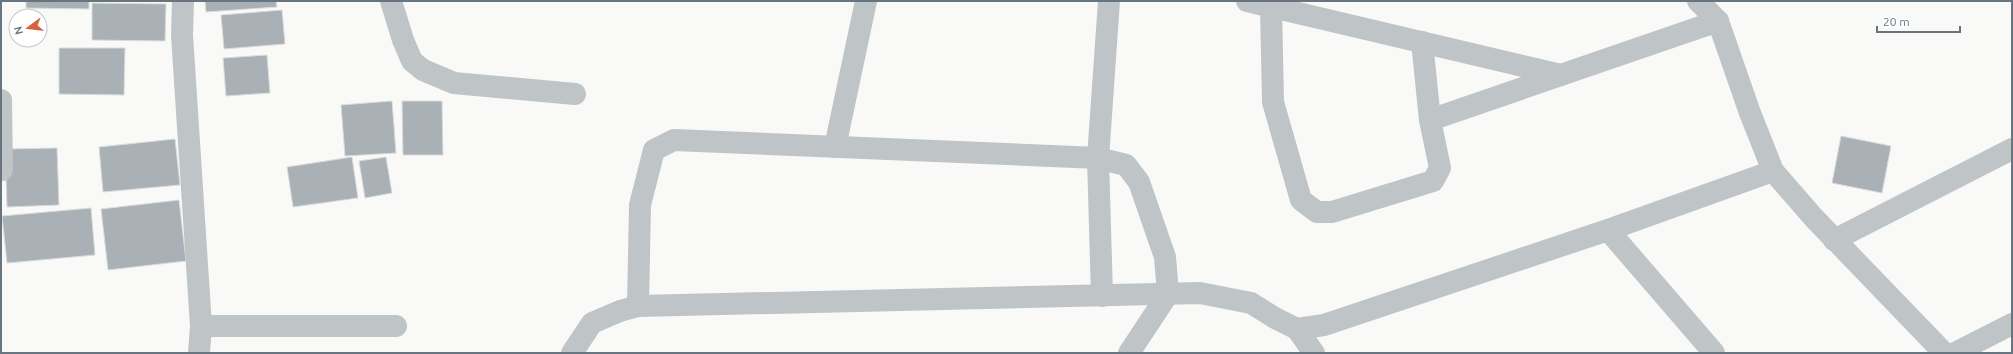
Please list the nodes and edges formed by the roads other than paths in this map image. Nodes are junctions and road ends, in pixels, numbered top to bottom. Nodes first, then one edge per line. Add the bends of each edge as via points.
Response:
1 (183, 1) edge
2 (391, 1) edge
3 (866, 1) edge
4 (1109, 1) edge
5 (1247, 1) edge
6 (1698, 1) edge
7 (1271, 6) junction
8 (1718, 21) junction
9 (1422, 42) junction
10 (1561, 76) junction
11 (575, 94) dead end
12 (1, 100) edge
13 (1430, 120) junction
14 (835, 147) junction
15 (2012, 149) edge
16 (1098, 158) junction
17 (2, 170) dead end
18 (1774, 171) junction
19 (1608, 230) junction
20 (1834, 240) junction
21 (1168, 294) junction
22 (1102, 296) junction
23 (638, 306) junction
24 (2012, 324) edge
25 (200, 326) junction
26 (396, 326) dead end
27 (1297, 329) junction
28 (199, 353) edge
29 (572, 353) edge
30 (1129, 353) edge
31 (1314, 353) edge
32 (1714, 353) edge
33 (1944, 353) edge
34 (1955, 353) edge

1 - 25 street via 182,35
2 - 11 street via 412,61 423,70 454,83
3 - 14 street
4 - 16 street
5 - 7 street
6 - 8 street
7 - 9 street
7 - 13 street via 1273,102 1301,200 1317,212 1332,212 1433,181 1440,168
8 - 10 street
8 - 18 street via 1750,113
9 - 10 street
9 - 13 street
10 - 13 street
12 - 17 street
14 - 16 street
14 - 23 street via 674,140 654,150 640,205
15 - 20 street
16 - 21 street via 1126,165 1139,182 1165,257
16 - 22 street
18 - 19 street
18 - 20 street
19 - 27 street via 1324,325
19 - 32 street
20 - 33 street
21 - 22 street
21 - 27 street via 1200,293 1252,303
21 - 30 street
22 - 23 street
23 - 29 street via 592,323
24 - 34 street
25 - 26 street
25 - 28 street
27 - 31 street

